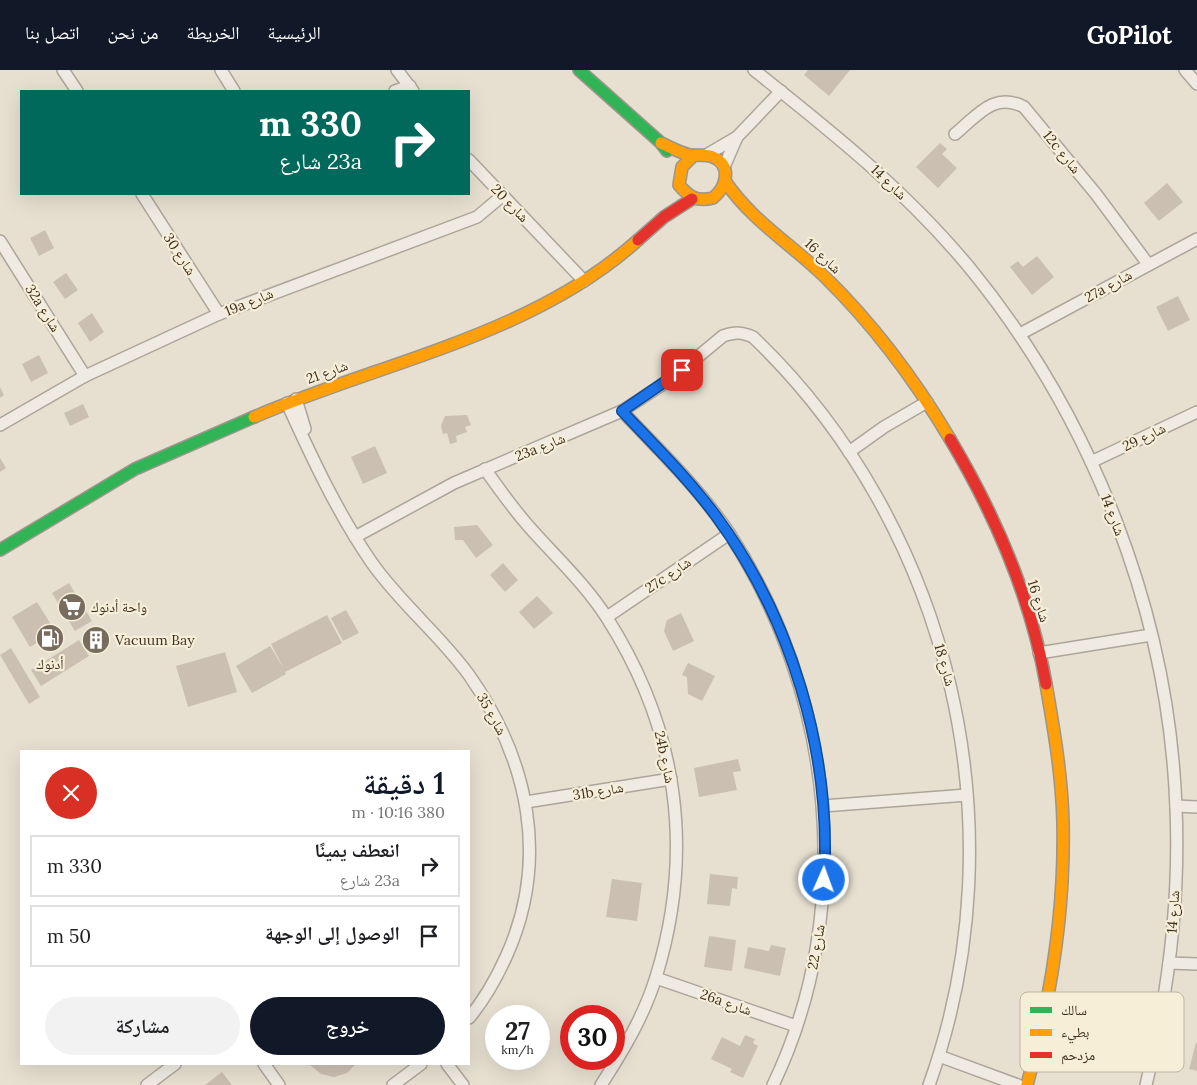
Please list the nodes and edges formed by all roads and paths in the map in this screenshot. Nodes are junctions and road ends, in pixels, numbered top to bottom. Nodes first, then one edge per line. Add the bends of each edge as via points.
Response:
1 (63, 70) edge
2 (221, 70) edge
3 (398, 70) edge
4 (578, 70) edge
5 (754, 70) edge
6 (1186, 70) edge
7 (1197, 84) edge
8 (778, 88) junction
9 (411, 89) edge
10 (76, 90) edge
11 (233, 90) edge
12 (955, 134) dead end
13 (737, 137) junction
14 (661, 143) junction
15 (708, 154) junction
16 (694, 155) junction
17 (470, 161) edge
18 (724, 167) junction
19 (679, 172) junction
20 (726, 181) junction
21 (679, 185) junction
22 (143, 195) edge
23 (502, 196) junction
24 (692, 199) junction
25 (712, 199) junction
26 (751, 213) junction
27 (659, 219) junction
28 (1197, 239) edge
29 (2, 249) edge
30 (1148, 264) junction
31 (580, 284) junction
32 (219, 314) junction
33 (1020, 334) junction
34 (715, 342) joint
35 (85, 376) junction
36 (925, 398) junction
37 (292, 401) junction
38 (622, 411) junction
39 (1197, 412) edge
40 (0, 425) edge
41 (849, 452) junction
42 (1091, 462) junction
43 (485, 469) junction
44 (729, 534) junction
45 (355, 537) junction
46 (0, 550) edge
47 (607, 617) junction
48 (1150, 631) junction
49 (1040, 657) junction
50 (670, 779) junction
51 (967, 795) junction
52 (526, 802) junction
53 (822, 806) junction
54 (1176, 806) junction
55 (1197, 807) edge
56 (1169, 963) junction
57 (1197, 964) edge
58 (656, 978) junction
59 (1050, 992) edge
60 (1164, 992) edge
61 (470, 1017) edge
62 (796, 1026) junction
63 (939, 1056) junction
64 (174, 1065) edge
65 (265, 1065) edge
66 (420, 1065) edge
67 (448, 1065) edge
68 (986, 1071) junction
69 (1148, 1072) edge
70 (1028, 1082) edge
71 (147, 1085) edge
72 (279, 1085) edge
73 (393, 1085) edge
74 (463, 1085) edge
75 (601, 1085) edge
76 (773, 1085) edge
77 (929, 1085) edge
78 (1018, 1085) edge
79 (1146, 1085) edge

1 - 10 street
2 - 11 street
3 - 9 street
4 - 14 street
5 - 8 street, شارع 14
6 - 7 street
8 - 13 street
8 - 33 street, شارع 14 via 846,143 909,202 967,266
12 - 30 street, 12c شارع via 993,103 1004,100 1024,107 1096,194
13 - 15 street
13 - 18 street
14 - 16 street
14 - 19 street
15 - 16 street
15 - 18 street
16 - 19 street
17 - 23 street, شارع 20
18 - 20 street
19 - 21 street
20 - 25 street
20 - 26 street, شارع 16
21 - 24 street
21 - 27 street, شارع 21
22 - 32 street, شارع 30
23 - 31 street, شارع 20 via 552,246
23 - 32 street, 19a شارع via 477,217
24 - 25 street
24 - 27 street, شارع 21
25 - 26 street, شارع 16
26 - 36 street, شارع 16 via 844,297
27 - 31 street, شارع 21 via 623,253
28 - 30 street, 27a شارع
29 - 35 street, 32a شارع
30 - 33 street, 27a شارع
31 - 37 street, شارع 21 via 504,324
32 - 35 street, 19a شارع
33 - 42 street, شارع 14 via 1058,397
34 - 38 street, 23a شارع via 671,379
34 - 41 street, شارع 18 via 733,332 754,337 808,398
35 - 40 street, 19a شارع
36 - 41 street
36 - 49 street, شارع 16 via 950,435 992,520 1013,572
37 - 45 street, شارع 35 via 309,447
37 - 46 street, شارع 21 via 133,470
38 - 43 street, 23a شارع
38 - 44 street, شارع 22 via 699,495
39 - 42 street, شارع 29
41 - 51 street, شارع 18 via 897,532 920,586 955,698
42 - 48 street, شارع 14 via 1114,517
43 - 45 street, 23a شارع via 424,498
43 - 47 street, 24b شارع via 512,507
44 - 47 street, 27c شارع
44 - 53 street, شارع 22 via 769,606 799,684 818,765
45 - 52 street, شارع 35 via 389,586 467,672 488,702 518,767
47 - 50 street, 24b شارع via 649,698 664,741
48 - 49 street
48 - 54 street, شارع 14 via 1167,717
49 - 59 street, شارع 16 via 1060,782 1062,895
50 - 52 street, 31b شارع
50 - 58 street, 24b شارع via 676,822 676,863 668,931
51 - 53 street
51 - 63 street, شارع 18 via 969,883 966,927 953,1005
52 - 61 street, شارع 35 via 530,859 521,919 496,978
53 - 62 street, شارع 22 via 825,862 821,917 812,972
54 - 55 street
54 - 56 street, شارع 14 via 1176,883
56 - 57 street
56 - 60 street, شارع 14
58 - 62 street, 26a شارع
58 - 75 street, 24b شارع via 641,1016
62 - 76 street, شارع 22
63 - 68 street
63 - 77 street, شارع 18
64 - 71 street
65 - 72 street
66 - 73 street
67 - 74 street
68 - 70 street
68 - 78 street
69 - 79 street, شارع 14

